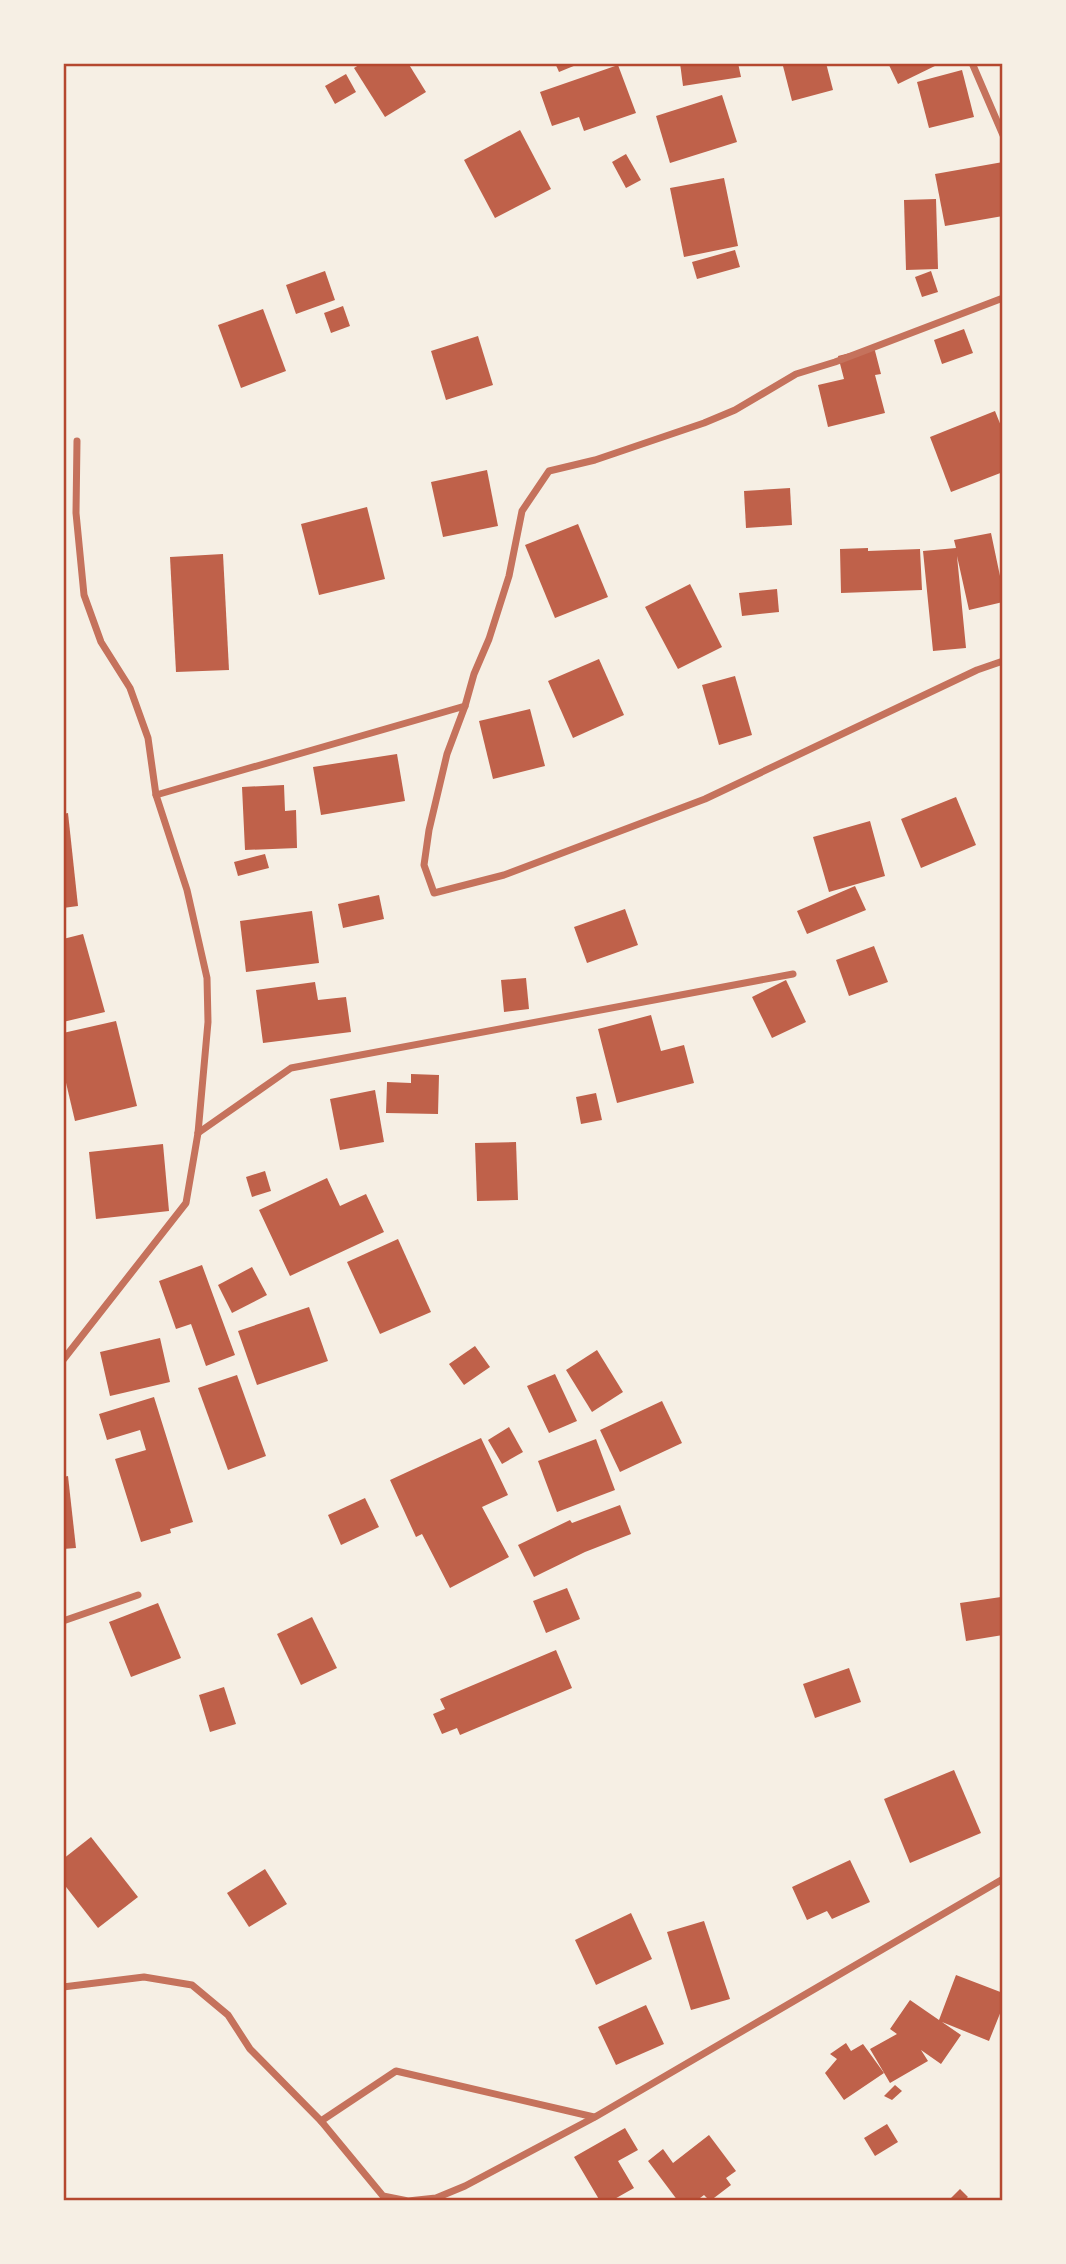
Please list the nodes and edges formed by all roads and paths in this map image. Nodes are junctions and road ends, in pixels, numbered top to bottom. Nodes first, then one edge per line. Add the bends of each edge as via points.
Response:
1 (972, 63) edge
2 (1003, 135) edge
3 (1003, 298) edge
4 (77, 440) dead end
5 (1003, 661) edge
6 (465, 706) junction
7 (156, 794) junction
8 (793, 974) dead end
9 (198, 1133) junction
10 (63, 1360) edge
11 (138, 1595) dead end
12 (63, 1620) edge
13 (1003, 1879) edge
14 (63, 1987) edge
15 (595, 2117) junction
16 (321, 2121) junction
17 (380, 2199) edge

1 - 2 street
3 - 6 street via 796,374 704,423 549,471 522,511 509,576
4 - 7 street via 76,513 84,595 101,642 130,688 148,738
5 - 6 street via 705,799 504,875 435,893 424,865 429,830 447,754
6 - 7 street
7 - 9 street via 187,891 207,978 208,1022
8 - 9 street via 291,1069
9 - 10 street via 186,1203
11 - 12 street
13 - 15 street
14 - 16 street via 144,1977 192,1985 228,2015 250,2049
15 - 16 street via 396,2071
15 - 17 street via 436,2198
16 - 17 street

